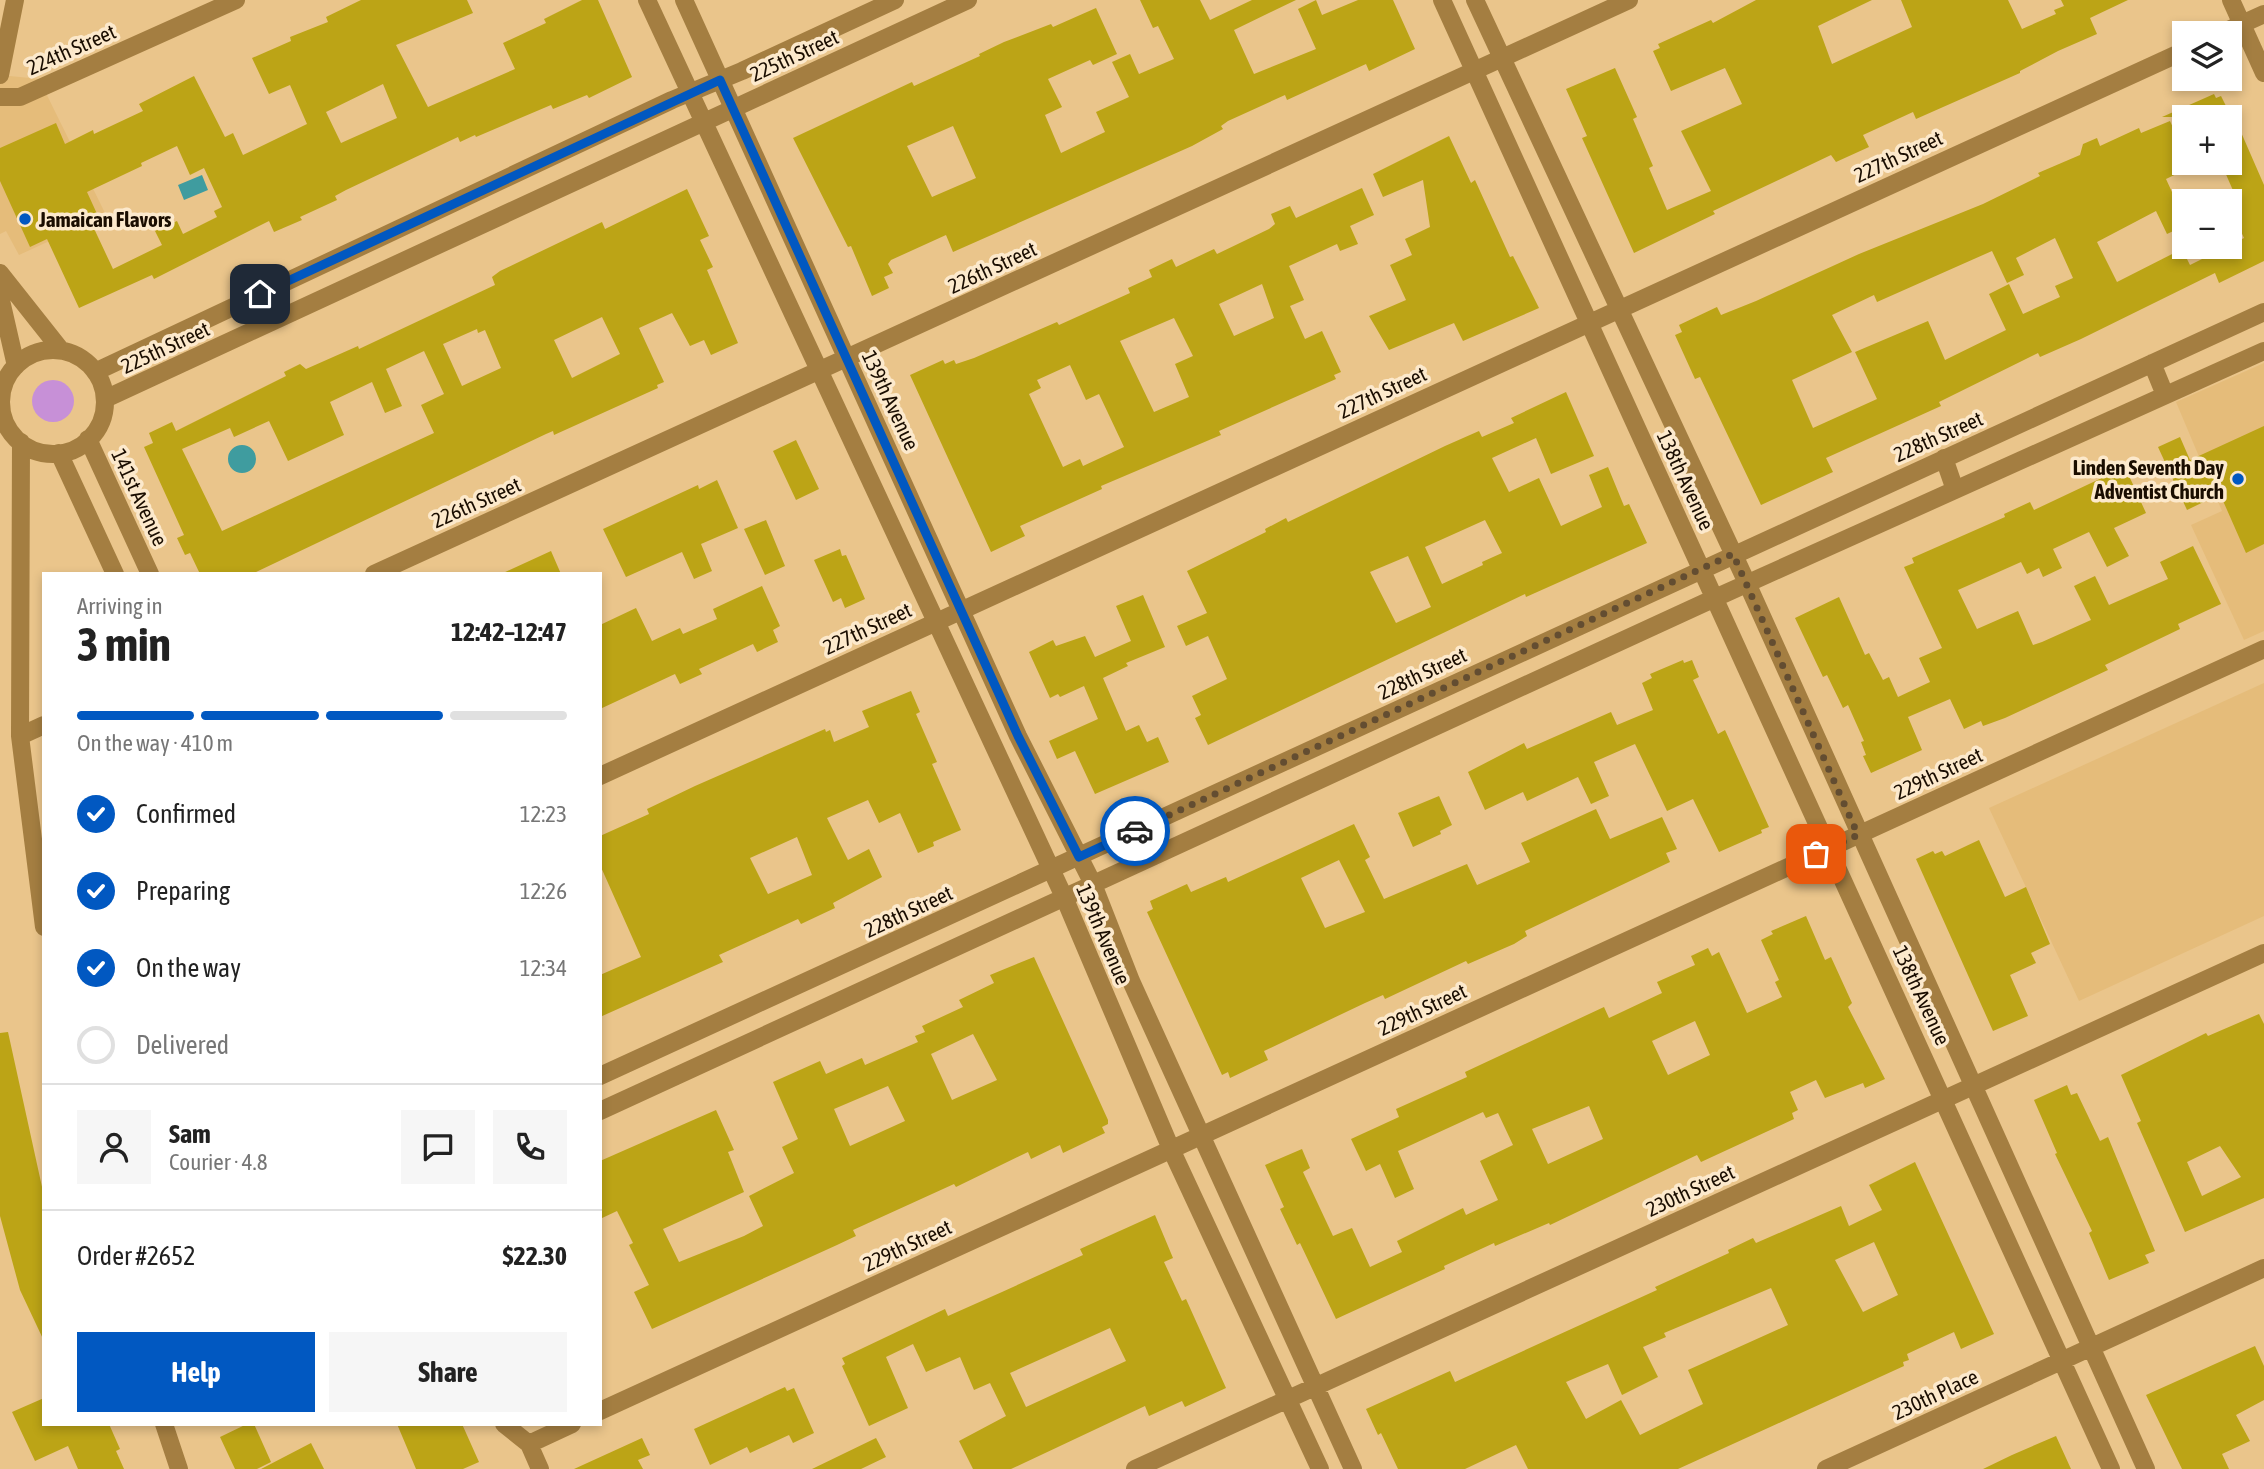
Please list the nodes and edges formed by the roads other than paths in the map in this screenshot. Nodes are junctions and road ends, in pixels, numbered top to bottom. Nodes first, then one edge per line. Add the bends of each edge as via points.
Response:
1 (15, 0) edge
2 (236, 0) edge
3 (647, 0) edge
4 (684, 0) edge
5 (895, 0) edge
6 (968, 0) edge
7 (1442, 0) edge
8 (1475, 0) edge
9 (1629, 0) edge
10 (2231, 0) edge
11 (2264, 14) edge
12 (2241, 21) edge
13 (2242, 24) joint
14 (2172, 56) edge
15 (1502, 59) junction
16 (1475, 71) junction
17 (2264, 73) edge
18 (0, 75) edge
19 (720, 80) junction
20 (691, 92) junction
21 (0, 97) edge
22 (733, 108) junction
23 (705, 121) junction
24 (0, 273) edge
25 (0, 296) edge
26 (1617, 310) junction
27 (2264, 312) edge
28 (1589, 323) junction
29 (61, 351) junction
30 (2264, 351) edge
31 (847, 358) junction
32 (2152, 363) junction
33 (16, 366) junction
34 (819, 371) junction
35 (95, 372) junction
36 (2165, 395) junction
37 (1, 400) edge
38 (105, 400) junction
39 (11, 438) edge
40 (88, 439) junction
41 (59, 453) junction
42 (1944, 458) junction
43 (1955, 490) junction
44 (1733, 554) junction
45 (1702, 569) junction
46 (114, 572) edge
47 (149, 572) edge
48 (378, 572) edge
49 (1747, 583) junction
50 (1715, 598) junction
51 (962, 609) junction
52 (934, 622) junction
53 (2264, 649) edge
54 (42, 726) edge
55 (20, 736) junction
56 (602, 775) edge
57 (1858, 835) junction
58 (1829, 848) junction
59 (1079, 857) junction
60 (1051, 870) junction
61 (1093, 884) junction
62 (1064, 897) junction
63 (42, 911) edge
64 (2264, 953) edge
65 (602, 1075) edge
66 (1972, 1087) junction
67 (1944, 1100) junction
68 (602, 1110) edge
69 (1202, 1134) junction
70 (1171, 1149) junction
71 (2264, 1268) edge
72 (2090, 1348) junction
73 (2062, 1361) junction
74 (1316, 1386) junction
75 (1288, 1399) junction
76 (602, 1410) edge
77 (165, 1426) edge
78 (506, 1426) edge
79 (531, 1426) edge
80 (568, 1426) edge
81 (529, 1444) junction
82 (179, 1469) edge
83 (540, 1469) edge
84 (1135, 1469) edge
85 (1320, 1469) edge
86 (1353, 1469) edge
87 (1826, 1469) edge
88 (2111, 1469) edge
89 (2146, 1469) edge

1 - 18 street
2 - 21 street, 224th Street via 20,97
3 - 20 street, 139th Avenue
4 - 19 street, 139th Avenue
5 - 19 street, 225th Street
6 - 22 street, 225th Street
7 - 16 street, 138th Avenue
8 - 15 street, 138th Avenue
9 - 15 street, 226th Street
10 - 12 street
11 - 13 street
13 - 17 street
14 - 26 street, 227th Street
15 - 16 street, 226th Street
15 - 26 street, 138th Avenue
16 - 28 street, 138th Avenue
16 - 31 street, 226th Street
19 - 20 street, 225th Street
19 - 22 street, 139th Avenue
20 - 23 street, 139th Avenue
20 - 35 street, 225th Street
22 - 23 street, 225th Street
22 - 31 street, 139th Avenue
23 - 34 street, 139th Avenue
23 - 38 street, 225th Street
24 - 29 street
25 - 33 street
26 - 28 street, 227th Street
26 - 44 street, 138th Avenue
27 - 32 street, 228th Street
28 - 45 street, 138th Avenue
28 - 51 street, 227th Street
29 - 33 street via 34,353
29 - 35 street via 75,355
30 - 36 street
31 - 34 street, 226th Street
31 - 51 street, 139th Avenue
32 - 36 street
32 - 42 street, 228th Street
33 - 37 street via 5,382
34 - 48 street, 226th Street
34 - 52 street, 139th Avenue
35 - 38 street
36 - 43 street
37 - 39 street
38 - 40 street via 99,425
39 - 41 street via 44,453
39 - 55 street
40 - 41 street
40 - 47 street, 141st Avenue
41 - 46 street
42 - 43 street
42 - 44 street, 228th Street
43 - 49 street
44 - 45 street, 228th Street
44 - 49 street, 138th Avenue
45 - 50 street, 138th Avenue
45 - 59 street, 228th Street
49 - 50 street
49 - 57 street, 138th Avenue
50 - 58 street, 138th Avenue
50 - 61 street
51 - 52 street, 227th Street
51 - 59 street, 139th Avenue via 1018,736
52 - 56 street, 227th Street
52 - 60 street, 139th Avenue
53 - 57 street, 229th Street
54 - 55 street
55 - 63 street
57 - 58 street, 229th Street
57 - 66 street, 138th Avenue
58 - 67 street, 138th Avenue
58 - 69 street, 229th Street
59 - 60 street, 228th Street
59 - 61 street, 139th Avenue
60 - 62 street, 139th Avenue
60 - 65 street, 228th Street
61 - 62 street
61 - 69 street, 139th Avenue via 1131,981
62 - 68 street
62 - 70 street, 139th Avenue
64 - 66 street, 230th Street
66 - 67 street, 230th Street
66 - 72 street, 138th Avenue
67 - 73 street, 138th Avenue
67 - 74 street, 230th Street
69 - 70 street, 229th Street
69 - 74 street, 139th Avenue
70 - 75 street, 139th Avenue
70 - 76 street, 229th Street
71 - 72 street, 230th Place
72 - 73 street, 230th Place
72 - 89 street, 138th Avenue
73 - 87 street, 230th Place
73 - 88 street, 138th Avenue
74 - 75 street, 230th Street
74 - 86 street, 139th Avenue
75 - 84 street, 230th Street
75 - 85 street, 139th Avenue
77 - 82 street
78 - 81 street
79 - 81 street
80 - 81 street
81 - 83 street

